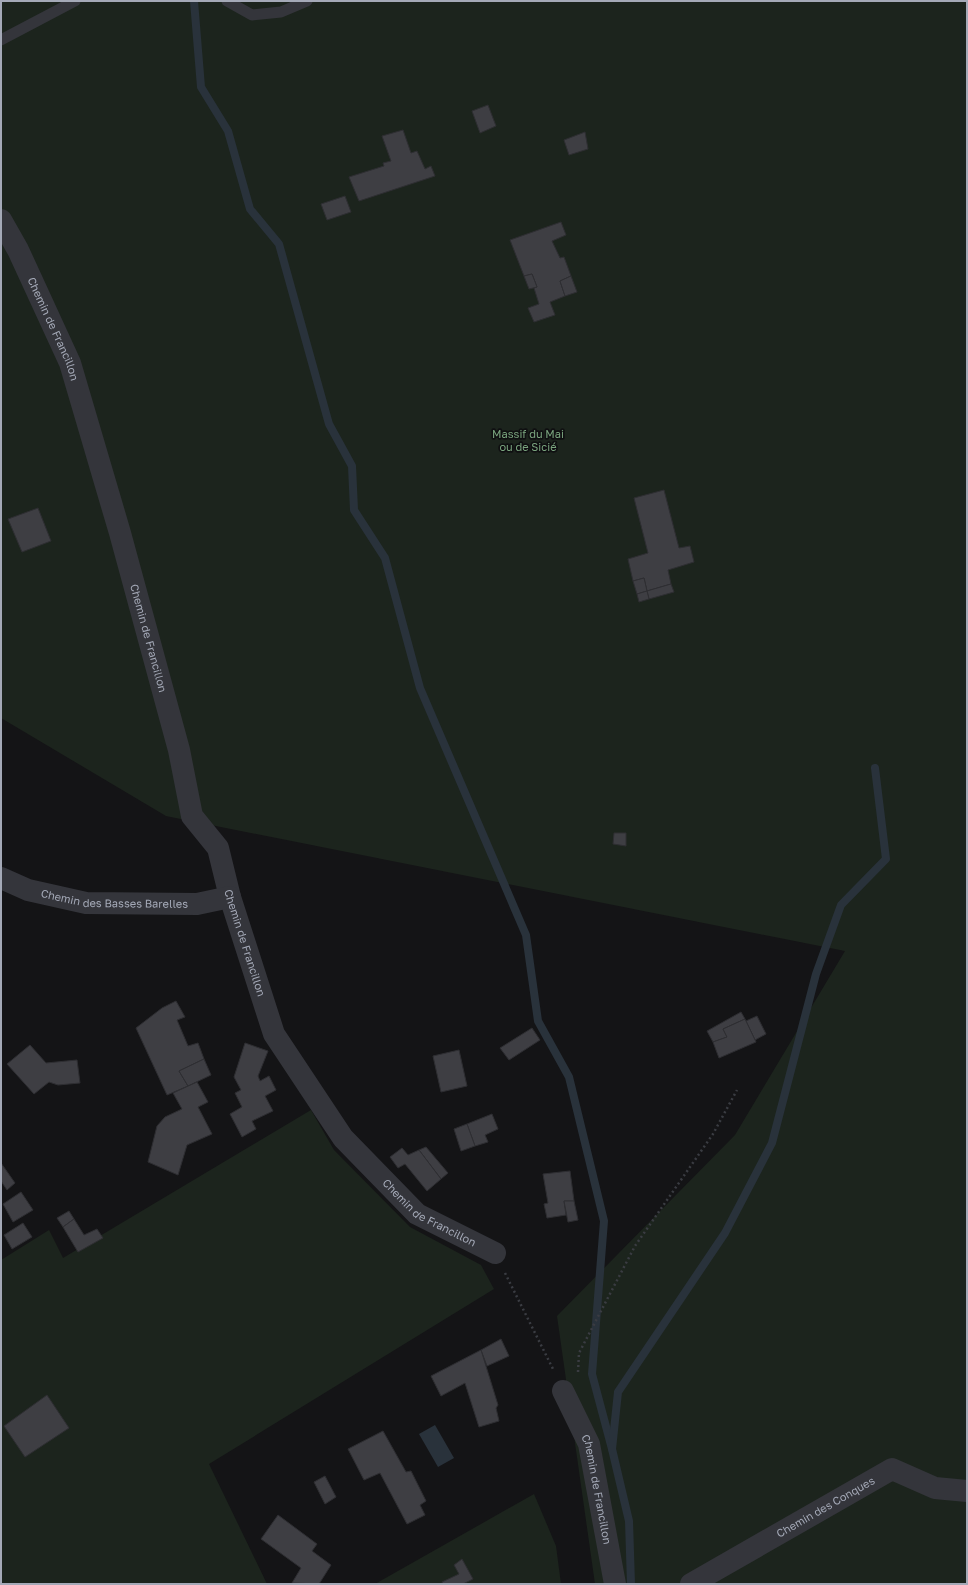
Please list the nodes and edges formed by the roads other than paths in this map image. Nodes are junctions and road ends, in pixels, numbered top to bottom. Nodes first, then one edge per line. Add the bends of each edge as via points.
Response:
1 (75, 1) edge
2 (227, 1) edge
3 (307, 1) edge
4 (1, 40) edge
5 (1, 220) edge
6 (1, 878) edge
7 (230, 897) junction
8 (496, 1253) road end
9 (570, 1383) road end
10 (967, 1491) edge
11 (615, 1584) edge
12 (691, 1584) edge

1 - 4 lane
2 - 3 lane via 252,15 281,12
5 - 7 street, Chemin de Francillon via 18,250 70,363 175,735 192,816 218,848
6 - 7 street, Chemin des Basses Barelles via 28,890 86,903 196,904
7 - 8 street, Chemin de Francillon via 274,1034 344,1138 417,1214
9 - 11 street, Chemin de Francillon via 589,1444
10 - 12 street, Chemin des Conques via 935,1488 892,1469

